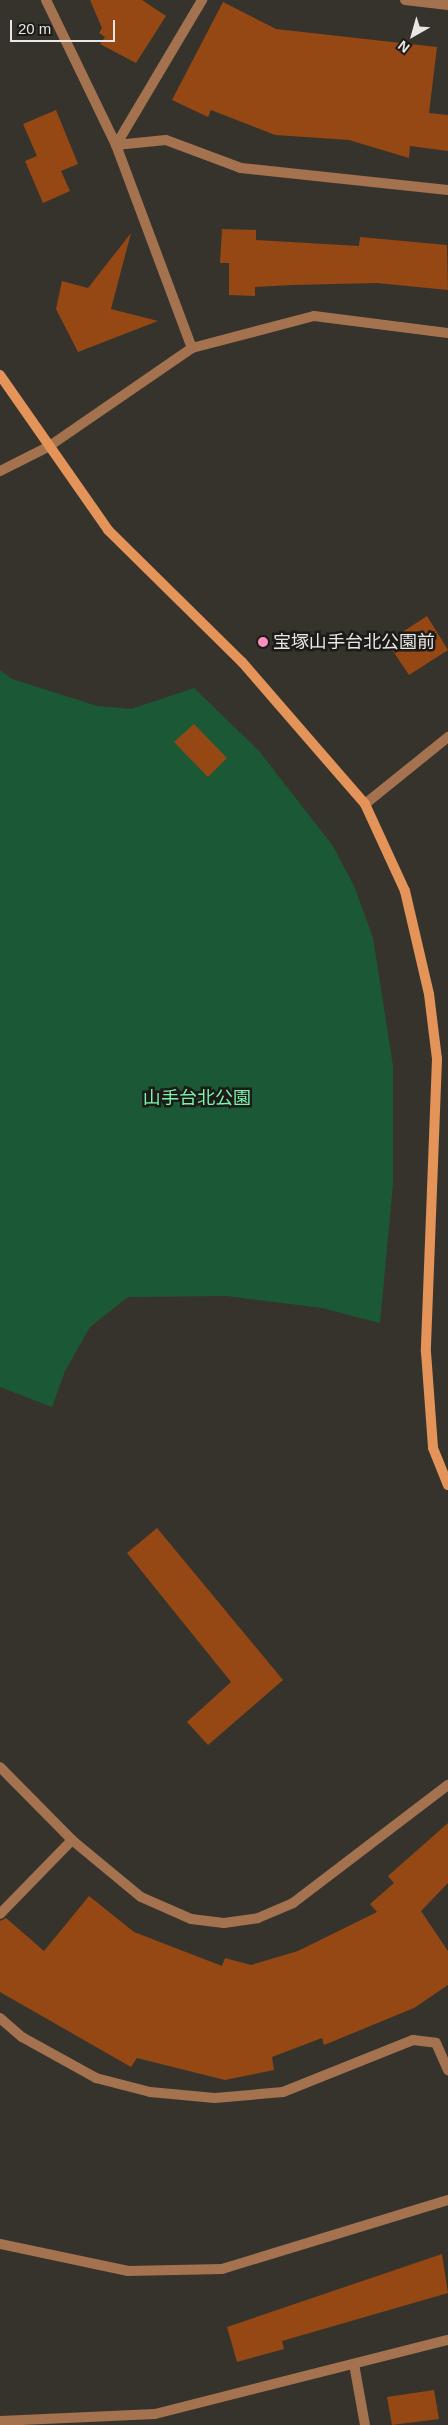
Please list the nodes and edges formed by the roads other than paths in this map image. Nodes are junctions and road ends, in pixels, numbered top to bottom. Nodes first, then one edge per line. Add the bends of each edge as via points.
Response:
1 (46, 0) edge
2 (202, 0) edge
3 (404, 0) edge
4 (448, 5) edge
5 (116, 145) junction
6 (448, 190) edge
7 (448, 333) edge
8 (192, 348) junction
9 (0, 375) edge
10 (48, 447) junction
11 (0, 470) edge
12 (448, 738) edge
13 (365, 804) junction
14 (448, 1484) edge
15 (0, 1767) edge
16 (448, 1784) edge
17 (72, 1840) junction
18 (0, 1914) edge
19 (0, 2018) edge
20 (448, 2070) edge
21 (448, 2200) edge
22 (0, 2244) edge
23 (448, 2340) edge
24 (354, 2364) junction
25 (0, 2420) edge
26 (365, 2425) edge

1 - 5 street
2 - 5 street
3 - 4 street
5 - 6 street via 166,140 241,168
5 - 8 street
7 - 8 street via 314,316
8 - 10 street
9 - 10 street
10 - 11 street
10 - 13 street via 108,530 242,662
12 - 13 street
13 - 14 street via 405,891 429,994 437,1059 426,1352 433,1448
15 - 17 street
16 - 17 street via 292,1903 258,1918 224,1923 191,1919 141,1897
17 - 18 street
19 - 20 street via 22,2037 96,2078 150,2092 215,2098 284,2092 413,2040 436,2043
21 - 22 street via 222,2269 128,2271
23 - 24 street
24 - 25 street via 155,2414
24 - 26 street

